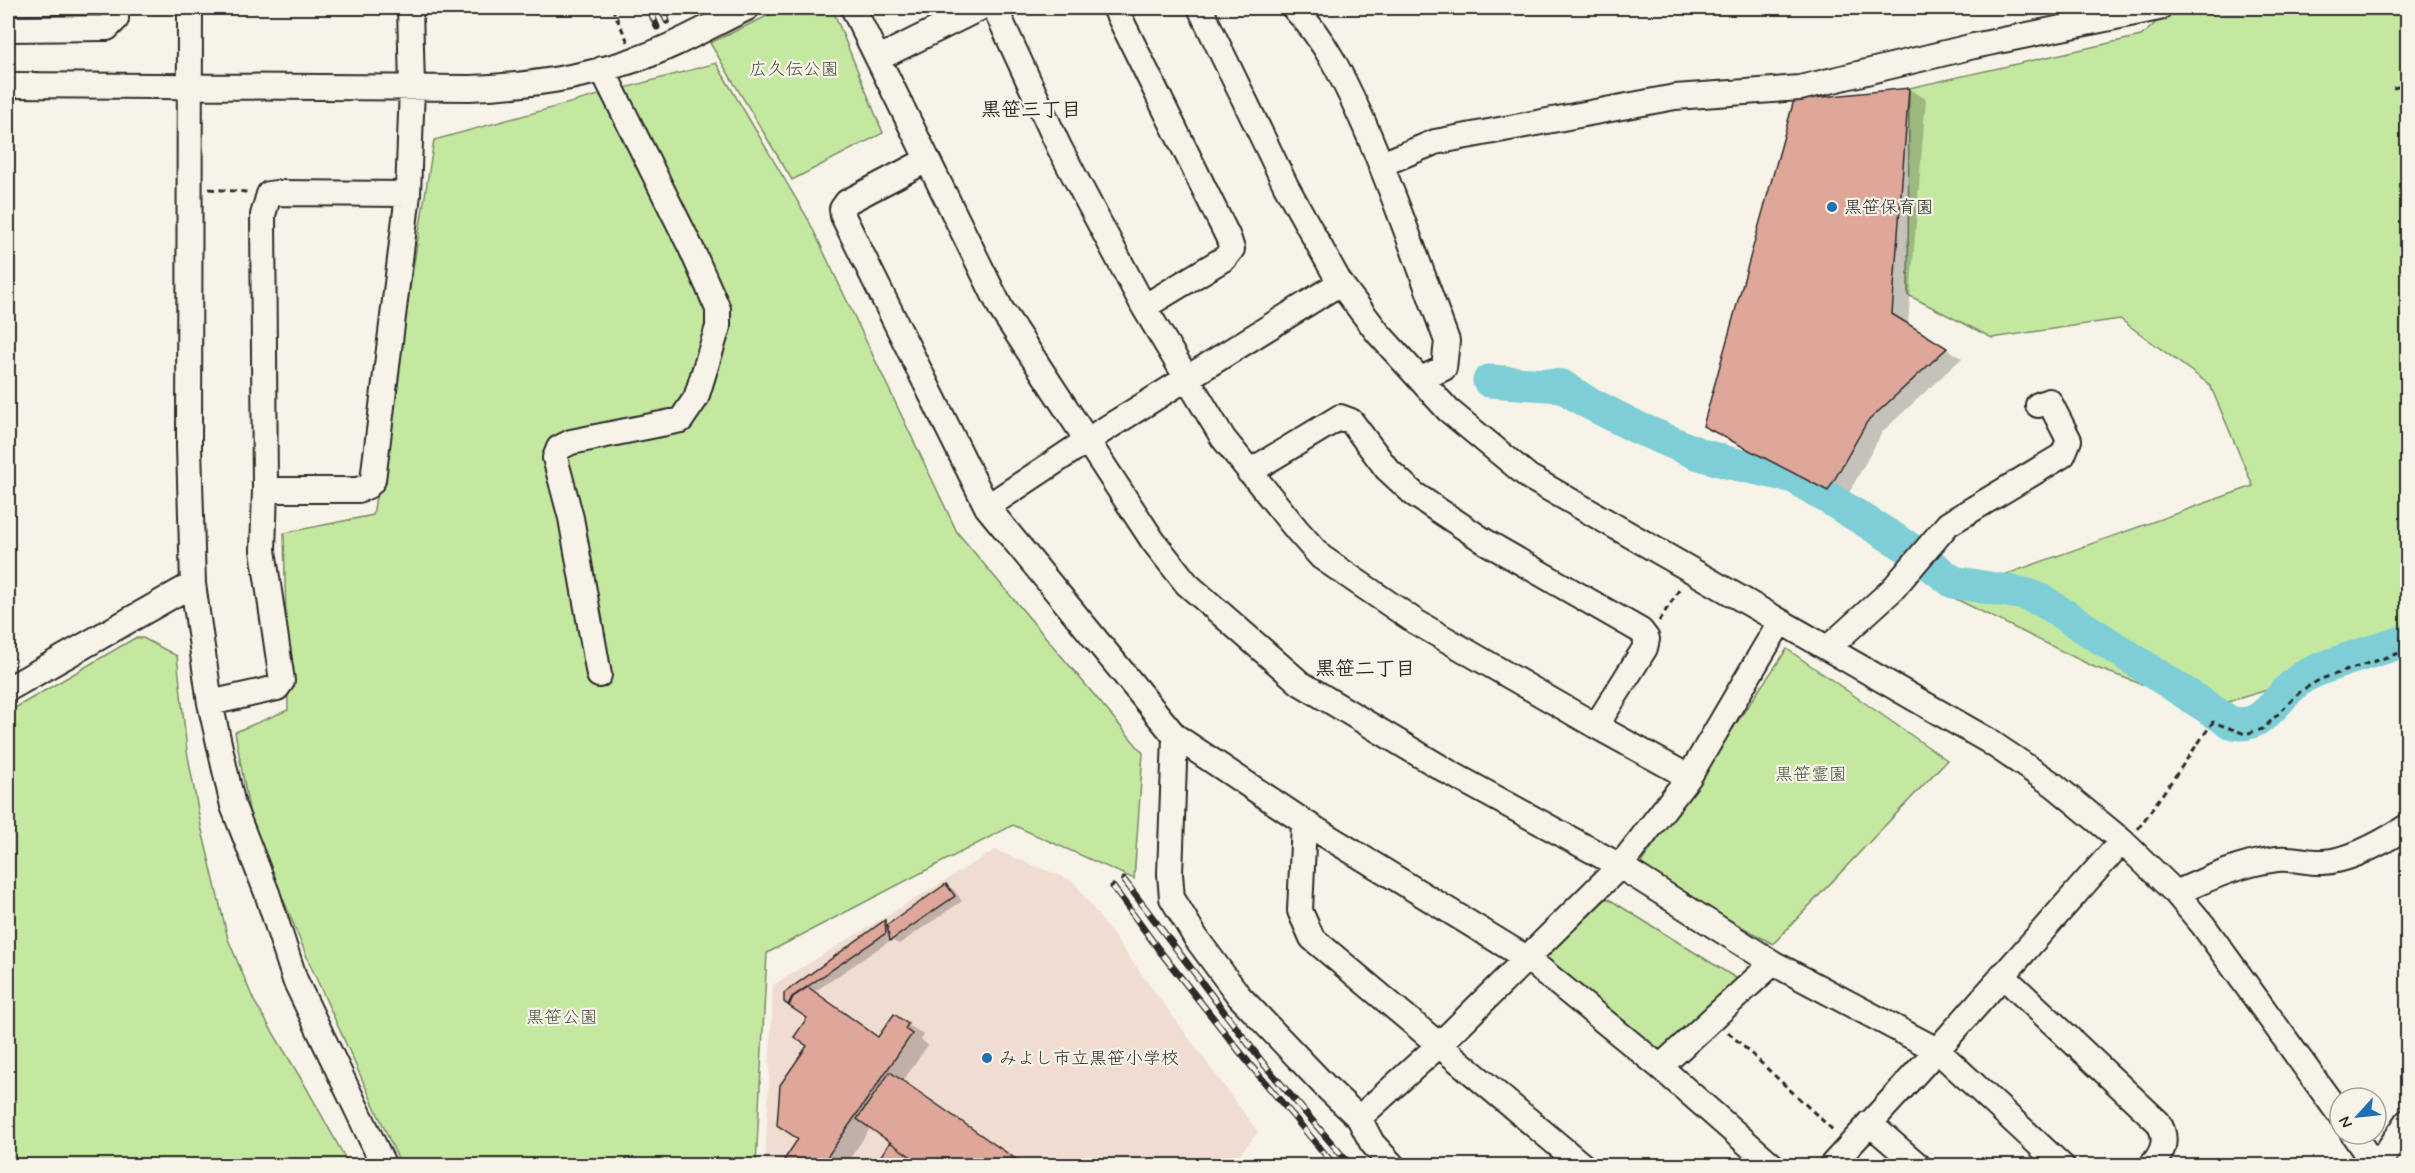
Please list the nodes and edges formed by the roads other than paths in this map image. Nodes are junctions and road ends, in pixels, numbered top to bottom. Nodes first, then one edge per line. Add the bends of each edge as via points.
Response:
1 (116, 8) edge
2 (190, 8) edge
3 (410, 8) edge
4 (747, 8) edge
5 (853, 8) edge
6 (980, 8) edge
7 (995, 8) edge
8 (1115, 8) edge
9 (1200, 8) edge
10 (1294, 8) edge
11 (2159, 8) edge
12 (8, 29) edge
13 (879, 58) junction
14 (602, 69) junction
15 (8, 85) edge
16 (191, 86) junction
17 (412, 87) junction
18 (927, 160) junction
19 (1382, 164) junction
20 (408, 194) junction
21 (1340, 283) junction
22 (1144, 307) junction
23 (1189, 378) junction
24 (1421, 379) junction
25 (2038, 405) dead end
26 (1086, 441) junction
27 (1249, 472) junction
28 (265, 490) junction
29 (987, 507) junction
30 (194, 584) junction
31 (1780, 621) junction
32 (1828, 648) junction
33 (599, 675) dead end
34 (8, 688) edge
35 (210, 703) junction
36 (1596, 726) junction
37 (1175, 736) junction
38 (1689, 777) junction
39 (1304, 822) junction
40 (2408, 826) edge
41 (2122, 841) junction
42 (1620, 866) junction
43 (2176, 893) junction
44 (1528, 959) junction
45 (1773, 963) junction
46 (2002, 975) junction
47 (1439, 1045) junction
48 (1937, 1050) junction
49 (1660, 1067) junction
50 (2328, 1098) edge
51 (1359, 1118) junction
52 (2408, 1121) edge
53 (1869, 1123) junction
54 (2362, 1146) edge
55 (384, 1166) edge
56 (1392, 1166) edge
57 (1583, 1166) edge
58 (1773, 1166) edge
59 (1831, 1166) edge
60 (1919, 1166) edge
61 (2062, 1166) edge
62 (2151, 1166) edge
63 (2376, 1166) edge

1 - 12 street via 116,19 107,28
2 - 16 street
3 - 17 street
4 - 14 street via 636,60
5 - 13 street
6 - 13 street
7 - 22 street via 1059,147
8 - 22 street via 1232,249 1225,258
9 - 21 street via 1286,186
10 - 19 street via 1311,26 1343,78
11 - 19 street via 1974,45 1800,88 1675,97 1435,142
13 - 18 street
14 - 17 street via 513,86
14 - 33 street via 718,309 718,327 696,398 681,420 571,442 559,448 555,458 571,518
15 - 16 street
16 - 17 street
16 - 30 street via 189,447
17 - 20 street
18 - 26 street via 1001,309
18 - 29 street via 847,202 843,216
19 - 24 street via 1447,341 1444,368
20 - 28 street via 373,480 358,490
20 - 28 street via 269,194 263,215
21 - 23 street
21 - 24 street via 1378,333
22 - 23 street
23 - 26 street
23 - 27 street via 1223,438
24 - 31 street via 1448,410 1529,477
25 - 32 street via 2049,401 2069,440 2063,455 1948,524 1892,590
26 - 29 street
26 - 42 street via 1187,584 1300,683 1450,773
27 - 36 street via 1321,557 1416,622
27 - 36 street via 1340,417 1351,421 1388,469 1414,494 1486,542 1641,631 1647,639 1645,648
28 - 35 street via 263,550 282,681 277,688
29 - 37 street
30 - 34 street
30 - 35 street
31 - 32 street
31 - 38 street
32 - 41 street via 1997,747 2054,785
35 - 55 street via 233,806 295,980
36 - 38 street
37 - 39 street
37 - 51 street via 1172,898 1239,996
38 - 42 street
39 - 44 street
39 - 47 street via 1300,911 1312,938
40 - 43 street via 2339,860 2277,858
41 - 43 street
41 - 46 street
42 - 44 street
42 - 45 street
43 - 50 street
44 - 47 street
44 - 49 street
45 - 48 street
45 - 49 street
46 - 48 street
46 - 62 street via 2158,1122 2163,1131 2163,1152
47 - 51 street
47 - 57 street
48 - 53 street
48 - 61 street
49 - 58 street
51 - 56 street via 1372,1143
52 - 63 street
53 - 59 street
53 - 60 street
54 - 63 street

